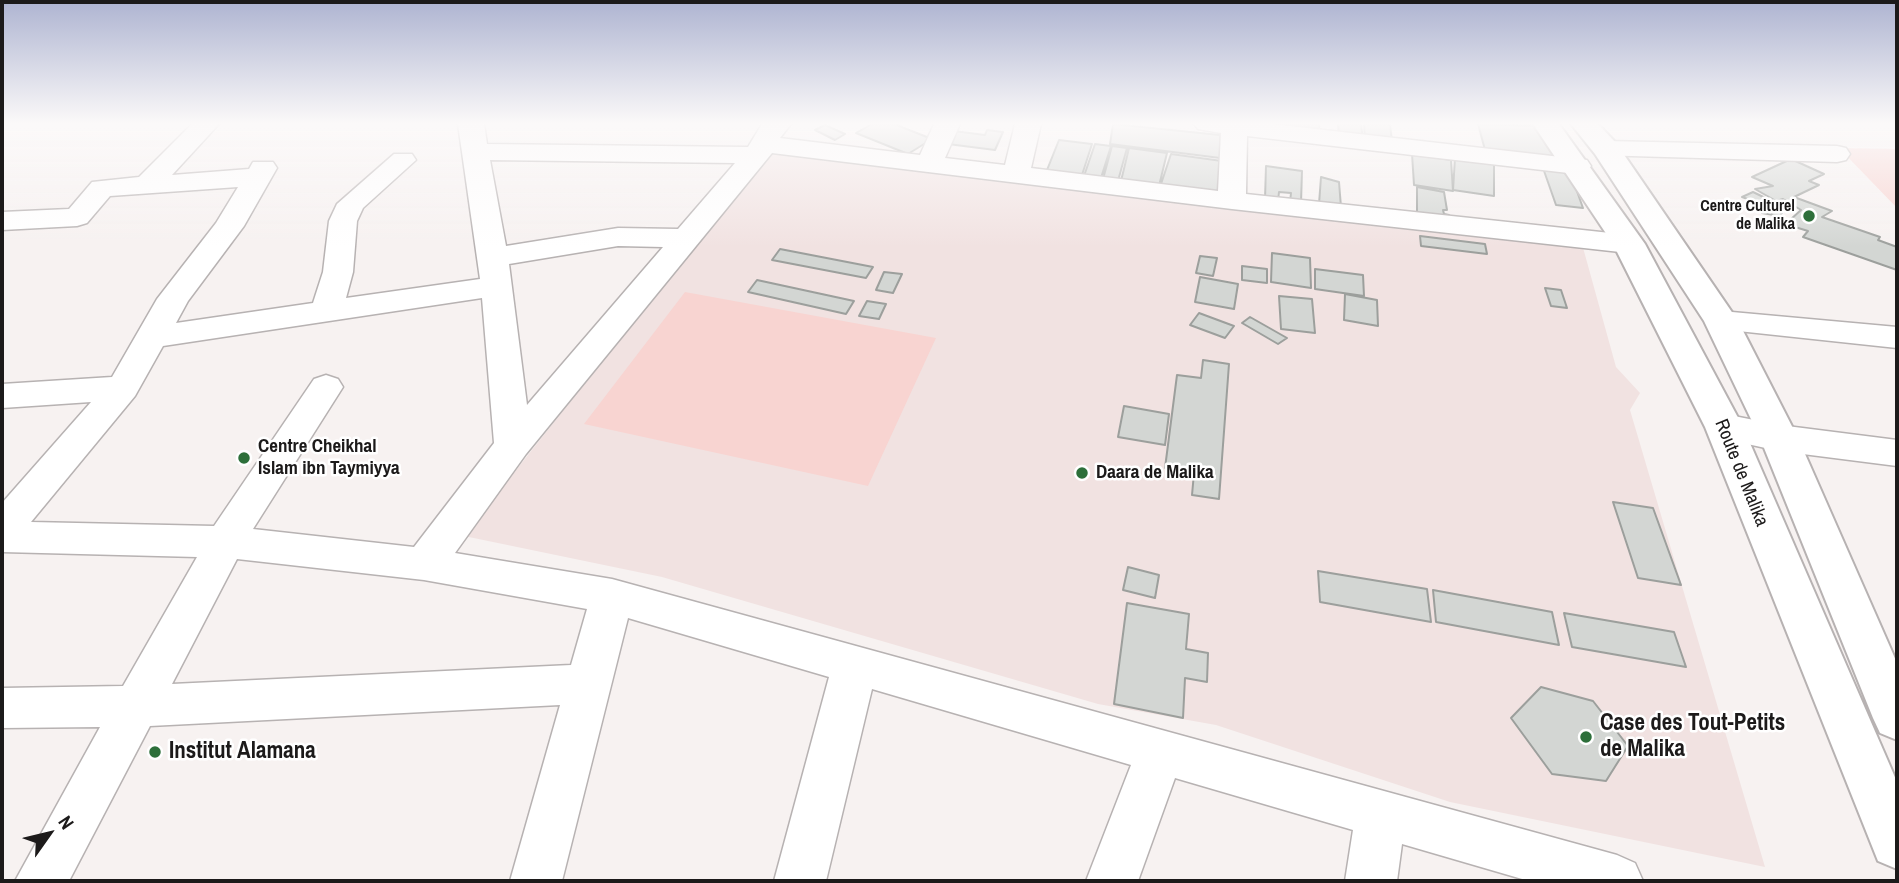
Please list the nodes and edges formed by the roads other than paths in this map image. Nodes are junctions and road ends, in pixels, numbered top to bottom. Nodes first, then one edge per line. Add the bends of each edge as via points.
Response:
1 (167, 165) edge
2 (397, 165) edge
3 (477, 165) edge
4 (743, 165) edge
5 (939, 165) edge
6 (1018, 165) edge
7 (1233, 165) edge
8 (1597, 165) edge
9 (1603, 165) edge
10 (1016, 175) junction
11 (148, 185) junction
12 (1233, 201) junction
13 (2, 221) edge
14 (684, 238) junction
15 (1629, 244) junction
16 (495, 272) junction
17 (326, 313) junction
18 (1721, 321) junction
19 (152, 337) junction
20 (1897, 338) edge
21 (326, 387) dead end
22 (122, 388) junction
23 (2, 396) edge
24 (1724, 427) junction
25 (1779, 438) junction
26 (513, 445) junction
27 (1897, 453) edge
28 (2, 530) edge
29 (2, 537) edge
30 (227, 542) junction
31 (424, 564) junction
32 (612, 596) junction
33 (855, 665) junction
34 (588, 684) junction
35 (135, 706) junction
36 (2, 708) edge
37 (1897, 718) edge
38 (1160, 753) junction
39 (1381, 814) junction
40 (1897, 843) edge
41 (41, 881) edge
42 (536, 881) edge
43 (800, 881) edge
44 (1112, 881) edge
45 (1371, 881) edge
46 (1617, 881) edge

1 - 11 street
2 - 17 street via 351,204 343,221 338,272
3 - 16 street
4 - 14 street
5 - 10 street
6 - 10 street
7 - 12 street
8 - 15 main road, Route de Malika
9 - 18 main road, Route de Malika
10 - 12 street
11 - 13 street via 102,188 76,217
11 - 19 street via 261,173 229,226 173,299
12 - 15 street
14 - 16 street via 618,237
14 - 26 street
15 - 24 main road, Route de Malika
16 - 17 street
16 - 26 street
17 - 19 street
18 - 20 street
18 - 25 main road, Route de Malika
19 - 22 street
21 - 30 street
22 - 23 street
22 - 28 street
24 - 25 street
24 - 40 main road, Route de Malika
25 - 27 street
25 - 37 main road, Route de Malika
26 - 31 street
29 - 30 street
30 - 31 street
30 - 35 street
31 - 32 street
32 - 33 street
32 - 34 street
33 - 38 street
33 - 43 street
34 - 35 street
34 - 42 street
35 - 36 street
35 - 41 street
38 - 39 street
38 - 44 street
39 - 45 street
39 - 46 street

